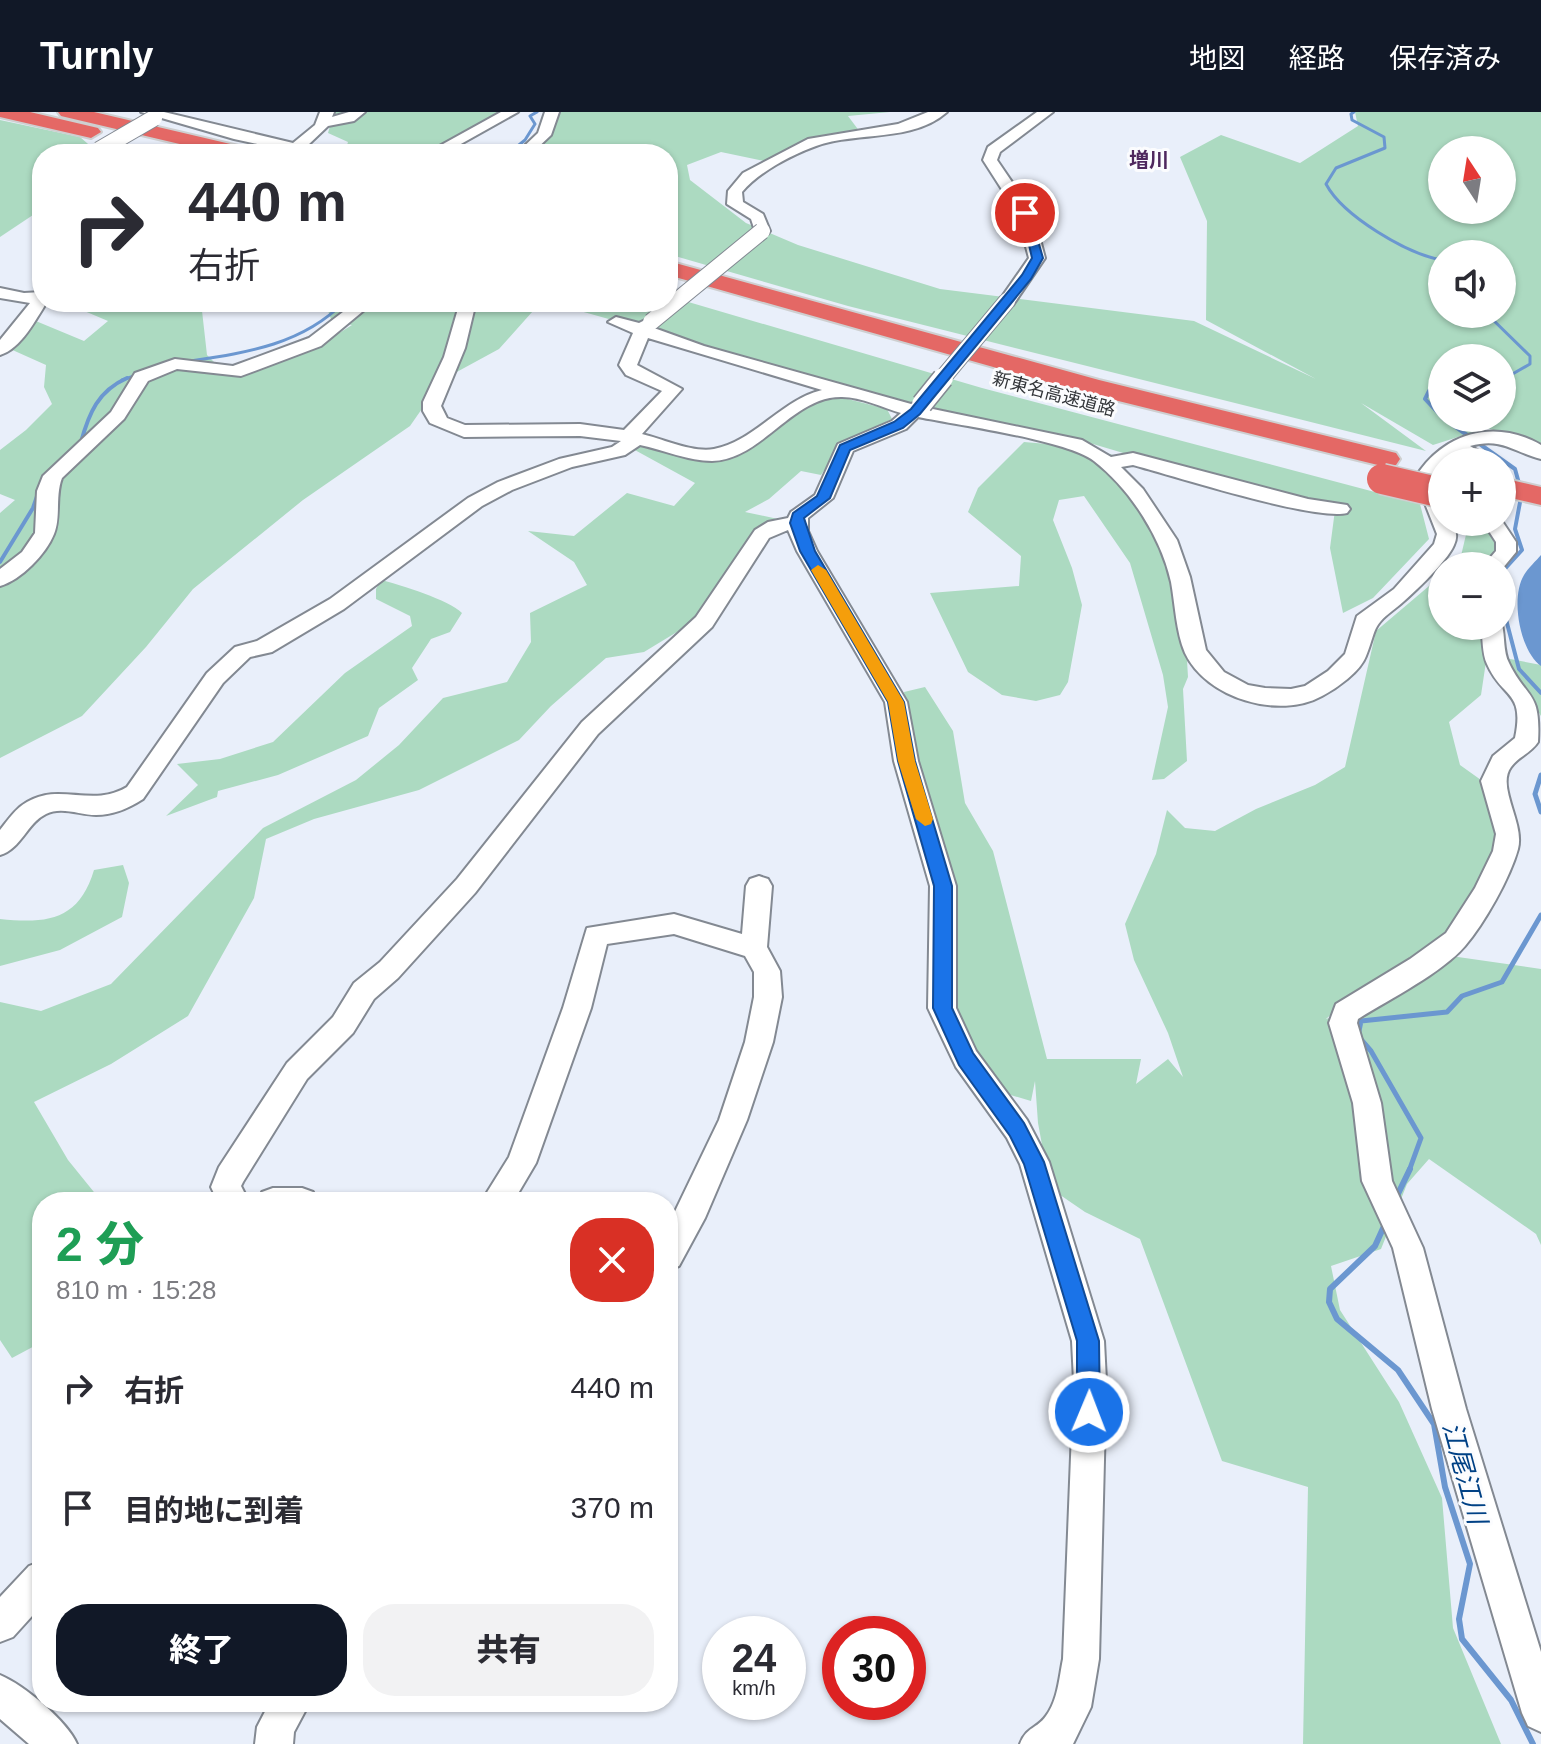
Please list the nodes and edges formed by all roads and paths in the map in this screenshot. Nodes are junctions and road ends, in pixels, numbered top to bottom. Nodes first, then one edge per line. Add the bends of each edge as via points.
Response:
1 (4, 112) edge
2 (358, 112) edge
3 (511, 112) edge
4 (940, 112) edge
5 (1046, 112) edge
6 (153, 115) edge
7 (326, 117) edge
8 (65, 118) edge
9 (562, 118) edge
10 (108, 144) edge
11 (151, 144) edge
12 (198, 144) edge
13 (262, 144) edge
14 (300, 144) edge
15 (451, 144) edge
16 (534, 144) edge
17 (548, 144) edge
18 (678, 271) edge
19 (678, 291) edge
20 (0, 293) edge
21 (32, 298) edge
22 (678, 300) edge
23 (32, 312) edge
24 (353, 312) edge
25 (466, 312) edge
26 (664, 312) edge
27 (616, 322) dead end
28 (647, 326) junction
29 (0, 350) edge
30 (685, 369) junction
31 (843, 391) junction
32 (918, 408) junction
33 (633, 437) junction
34 (1456, 447) joint
35 (1541, 453) edge
36 (1107, 463) junction
37 (1384, 469) junction
38 (1428, 471) edge
39 (1428, 487) edge
40 (1516, 490) edge
41 (1541, 496) edge
42 (1340, 509) dead end
43 (1516, 510) edge
44 (1541, 516) edge
45 (797, 523) junction
46 (0, 579) edge
47 (1494, 640) edge
48 (0, 846) edge
49 (759, 886) dead end
50 (754, 948) junction
51 (229, 1192) edge
52 (502, 1192) edge
53 (678, 1238) edge
54 (32, 1590) edge
55 (0, 1624) edge
56 (0, 1694) edge
57 (285, 1712) edge
58 (1541, 1713) edge
59 (58, 1744) edge
60 (274, 1744) edge
61 (1039, 1744) edge

1 - 8 highway
2 - 7 street via 349,118
3 - 15 street
4 - 22 street, bridge via 901,128 813,142 748,176 735,191 735,204 758,217 762,231
5 - 32 street, bridge via 993,150 990,160 1025,213 1037,258
6 - 10 street, bridge
6 - 13 street
7 - 14 street
8 - 11 highway
8 - 12 highway
9 - 16 street
9 - 17 street
18 - 37 highway, 新東名高速道路
19 - 37 highway, 新東名高速道路 via 1084,403
20 - 21 street
23 - 29 street
24 - 46 street via 315,342 235,372 175,364 141,377 118,415 53,476 45,533 29,556
25 - 33 street via 458,347 434,396 431,409 436,418 464,431 580,430
26 - 28 street, bridge
27 - 28 street
28 - 30 street
28 - 30 street via 628,365 632,371
30 - 31 street via 814,380
30 - 33 street
31 - 32 street
31 - 33 street via 808,399 726,452 699,454
32 - 36 street via 1075,444
32 - 45 street via 899,425 845,448 823,498 798,516
33 - 48 street via 618,451 538,472 475,502 337,604 231,661 135,793 121,804 46,804 34,809
34 - 35 street via 1482,436 1502,435
34 - 36 street via 1431,464 1425,478 1447,534 1444,546 1401,594 1365,621 1355,657 1336,676 1312,692 1291,697 1242,691 1204,664 1195,651 1167,540 1136,493
36 - 42 street via 1133,459
37 - 38 highway, 新東名高速道路
37 - 39 highway, 新東名高速道路, bridge
40 - 41 highway
43 - 44 highway
45 - 51 street via 762,534 704,622 590,728 466,886 364,991 343,1025 297,1071 230,1176
45 - 61 street via 807,551 896,702 906,761 943,886 942,1008 966,1059 1034,1162 1088,1341 1081,1659 1072,1707 1058,1733
47 - 58 street via 1497,663 1525,698 1531,716 1526,742 1501,762 1493,781 1508,834 1505,851 1455,940 1346,1012 1343,1023 1367,1103 1377,1181 1408,1248 1449,1409
49 - 50 street
50 - 52 street via 674,924 596,935 577,1008 521,1163
50 - 53 street via 767,971 759,1042 733,1120
54 - 55 street
56 - 59 street
57 - 60 street

